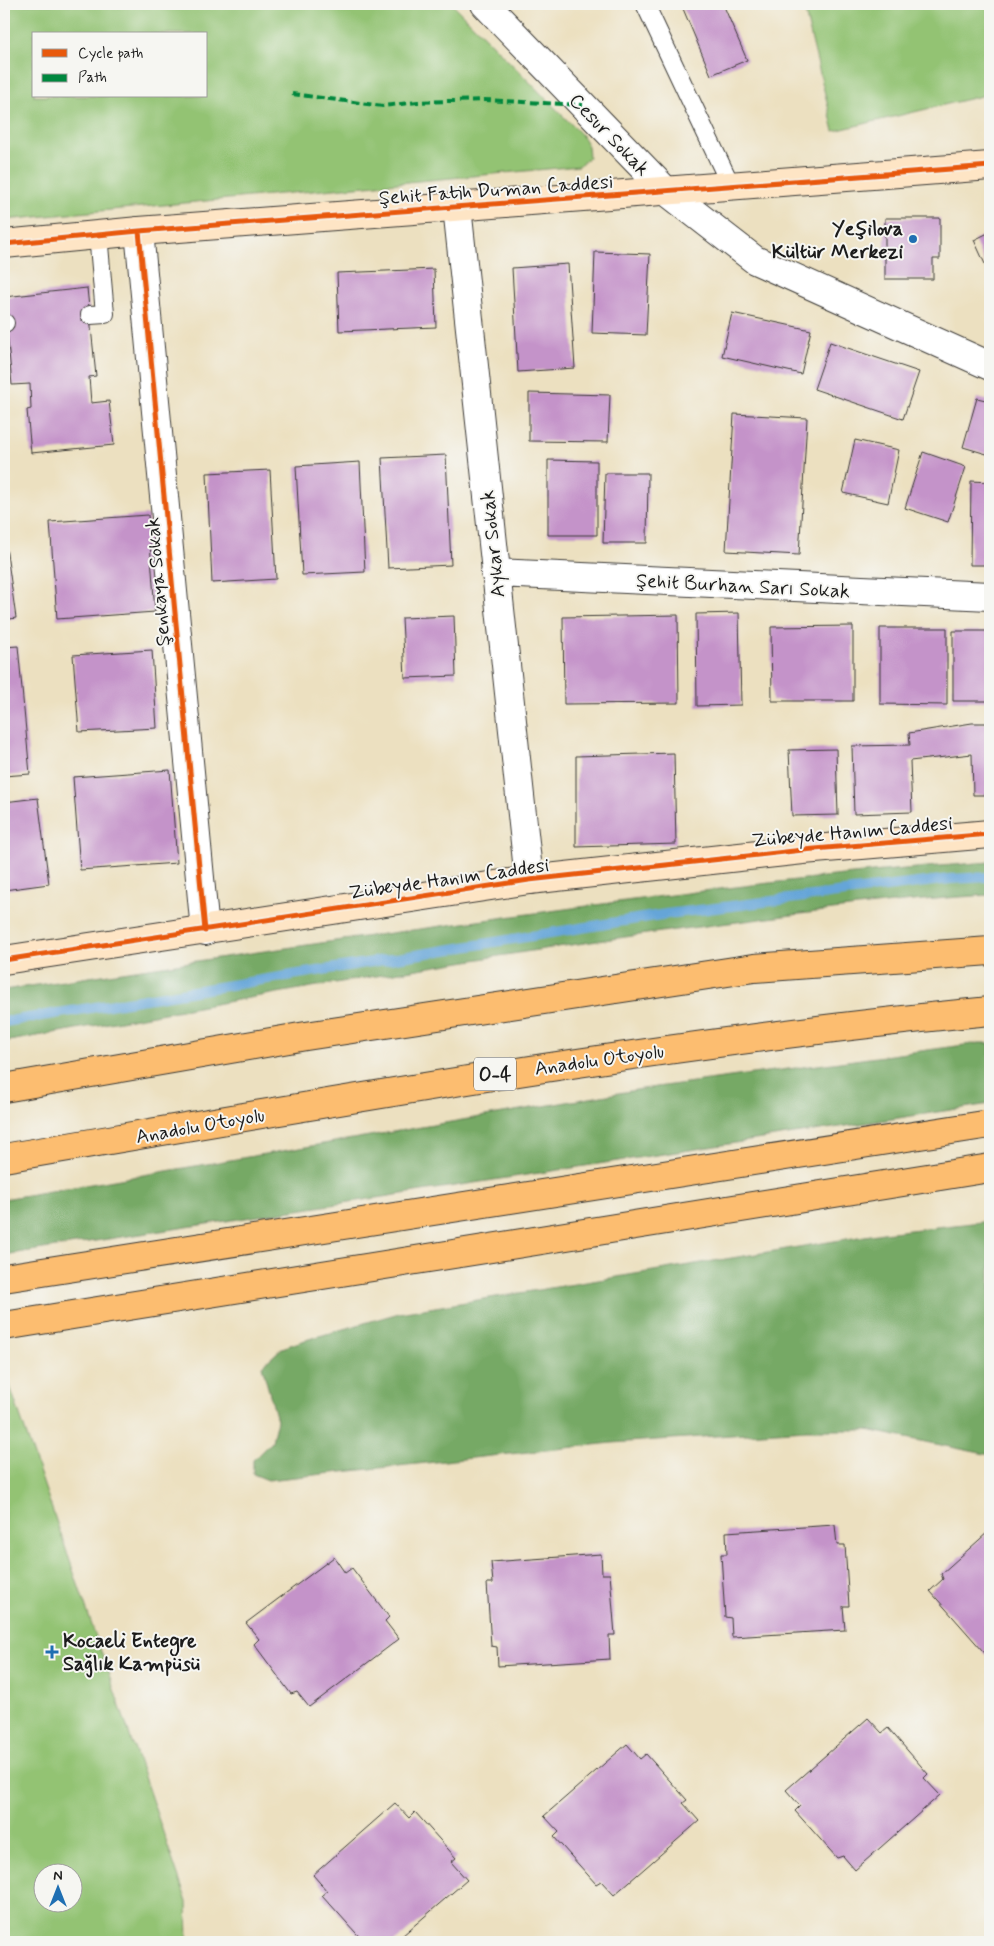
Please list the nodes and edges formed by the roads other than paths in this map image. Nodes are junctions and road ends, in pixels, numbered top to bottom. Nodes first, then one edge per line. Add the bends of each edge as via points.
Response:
1 (484, 4) edge
2 (645, 4) edge
3 (990, 166) edge
4 (731, 186) junction
5 (666, 191) junction
6 (457, 207) junction
7 (139, 231) junction
8 (98, 234) junction
9 (4, 244) edge
10 (90, 315) dead end
11 (990, 366) edge
12 (495, 573) junction
13 (990, 596) edge
14 (990, 834) edge
15 (528, 880) junction
16 (205, 931) junction
17 (990, 950) edge
18 (4, 960) edge
19 (990, 1011) edge
20 (4, 1088) edge
21 (990, 1124) edge
22 (4, 1158) edge
23 (990, 1168) edge
24 (4, 1278) edge
25 (4, 1326) edge

1 - 5 street, Cesur Sokak
2 - 4 lane
3 - 4 street, Şehit Fatih Duman Caddesi
4 - 5 street, Şehit Fatih Duman Caddesi
5 - 6 street, Şehit Fatih Duman Caddesi
5 - 11 street, Cesur Sokak via 755,260
6 - 7 street, Şehit Fatih Duman Caddesi
6 - 12 street, Aykar Sokak
7 - 8 street, Şehit Fatih Duman Caddesi
7 - 16 street, Şenkaya Sokak
8 - 9 street, Şehit Fatih Duman Caddesi
8 - 10 lane via 104,314
12 - 13 street, Şehit Burhan Sarı Sokak
12 - 15 street, Aykar Sokak
14 - 15 street, Zübeyde Hanım Caddesi via 802,850
15 - 16 street, Zübeyde Hanım Caddesi
16 - 18 street, Zübeyde Hanım Caddesi
17 - 20 main road via 754,968 306,1036
19 - 22 main road, Anadolu Otoyolu / O-4 via 539,1067
21 - 24 main road
23 - 25 main road

